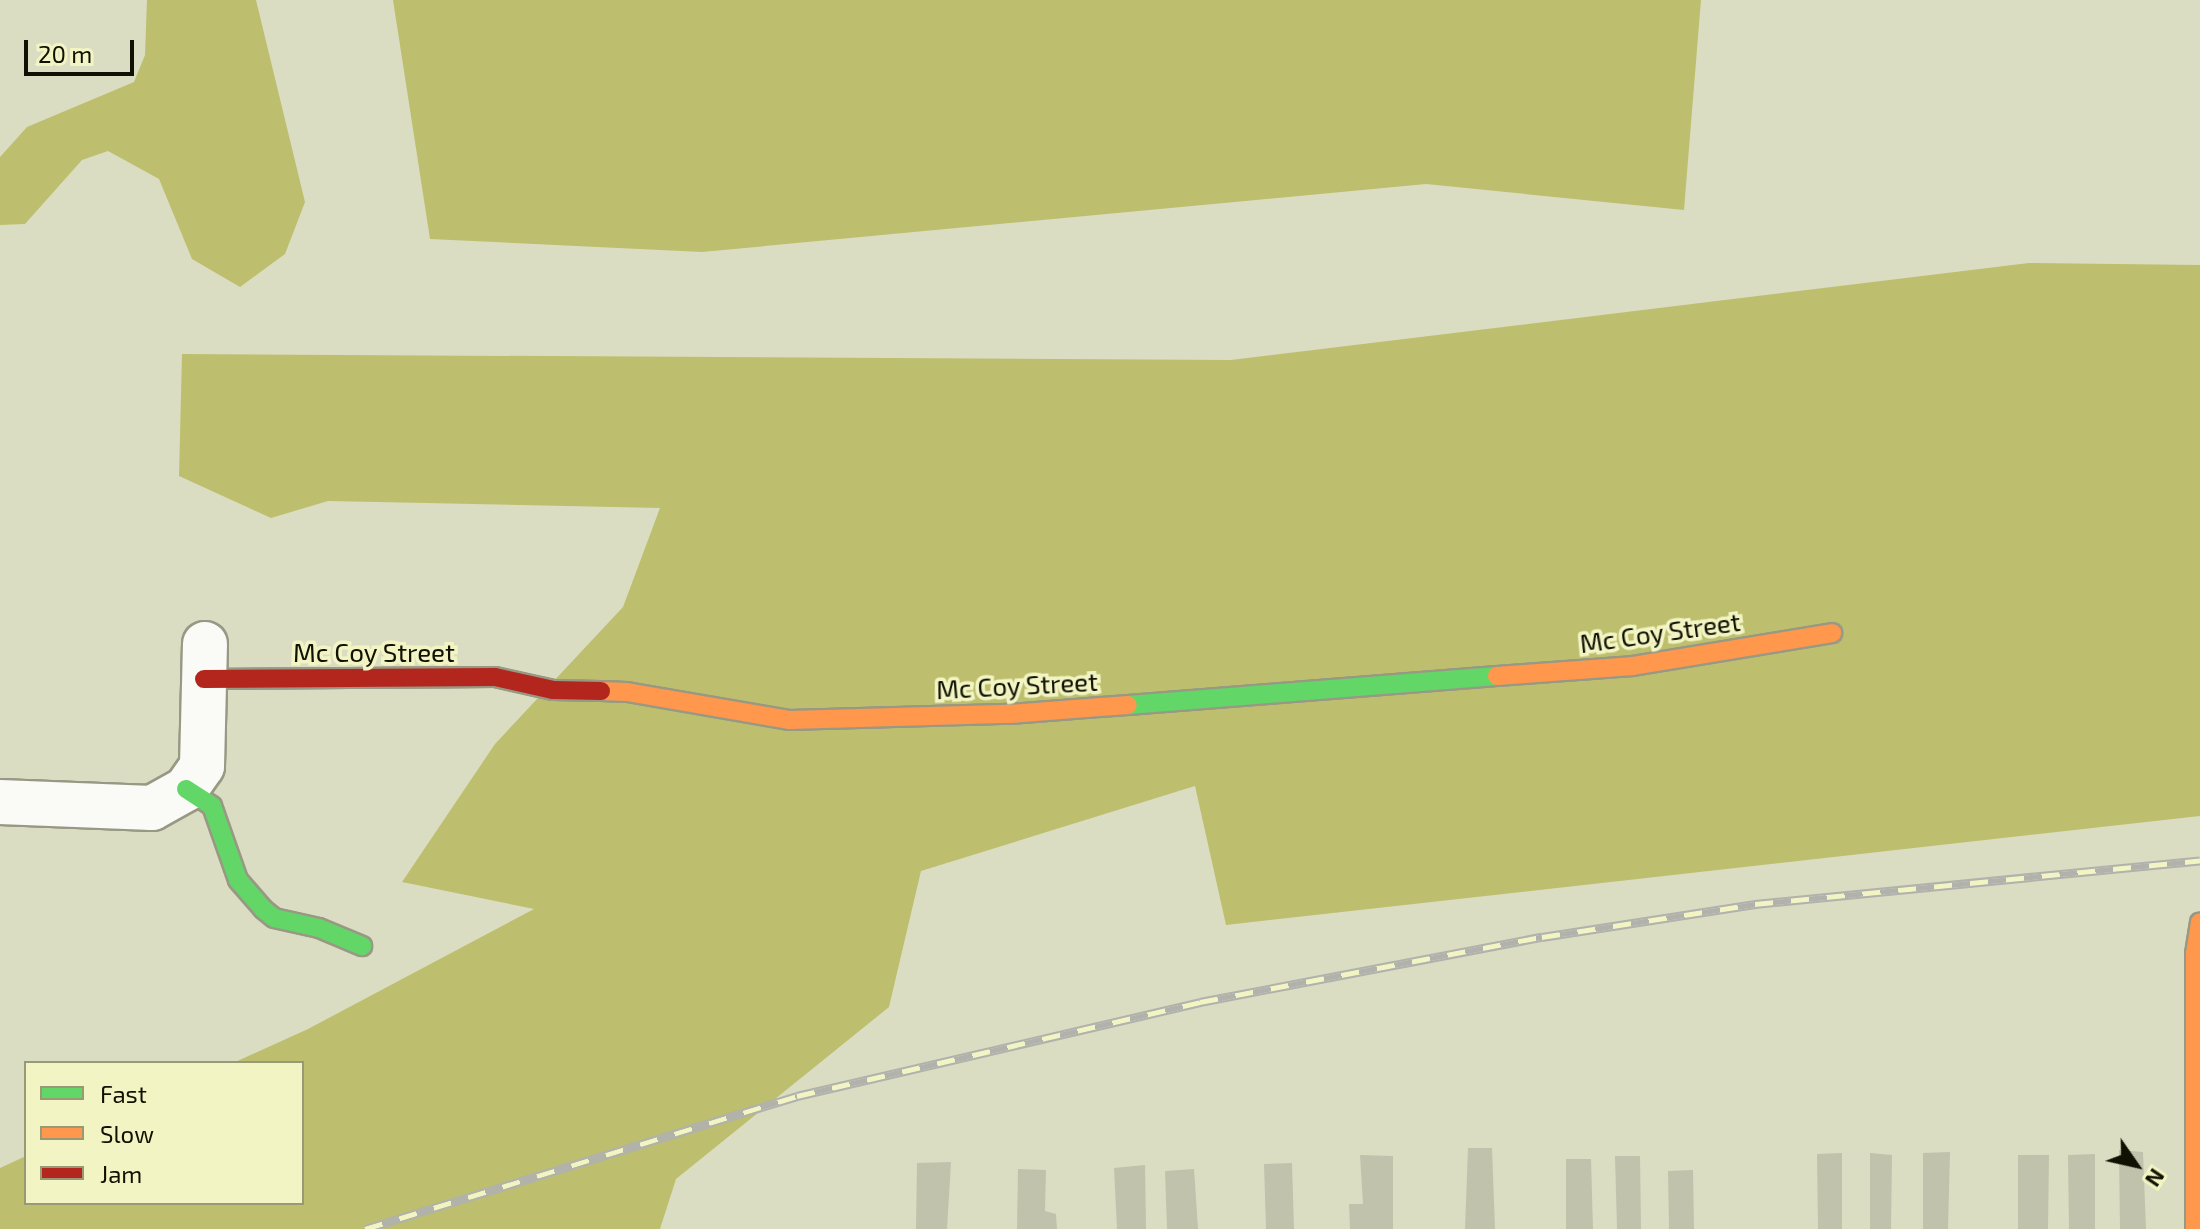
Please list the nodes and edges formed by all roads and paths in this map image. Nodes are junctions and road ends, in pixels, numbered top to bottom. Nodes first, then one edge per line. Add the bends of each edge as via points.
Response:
1 (1832, 633) dead end
2 (205, 662) joint
3 (186, 789) junction
4 (0, 802) edge
5 (2200, 922) edge
6 (362, 946) dead end
7 (2195, 1229) edge

1 - 2 street, Mc Coy Street via 1633,666 1010,714 789,720 627,692 553,690 495,677
2 - 3 street via 202,766
3 - 4 street via 152,808
3 - 6 street via 212,806 238,880 263,909 274,918 319,928
5 - 7 street via 2195,954

